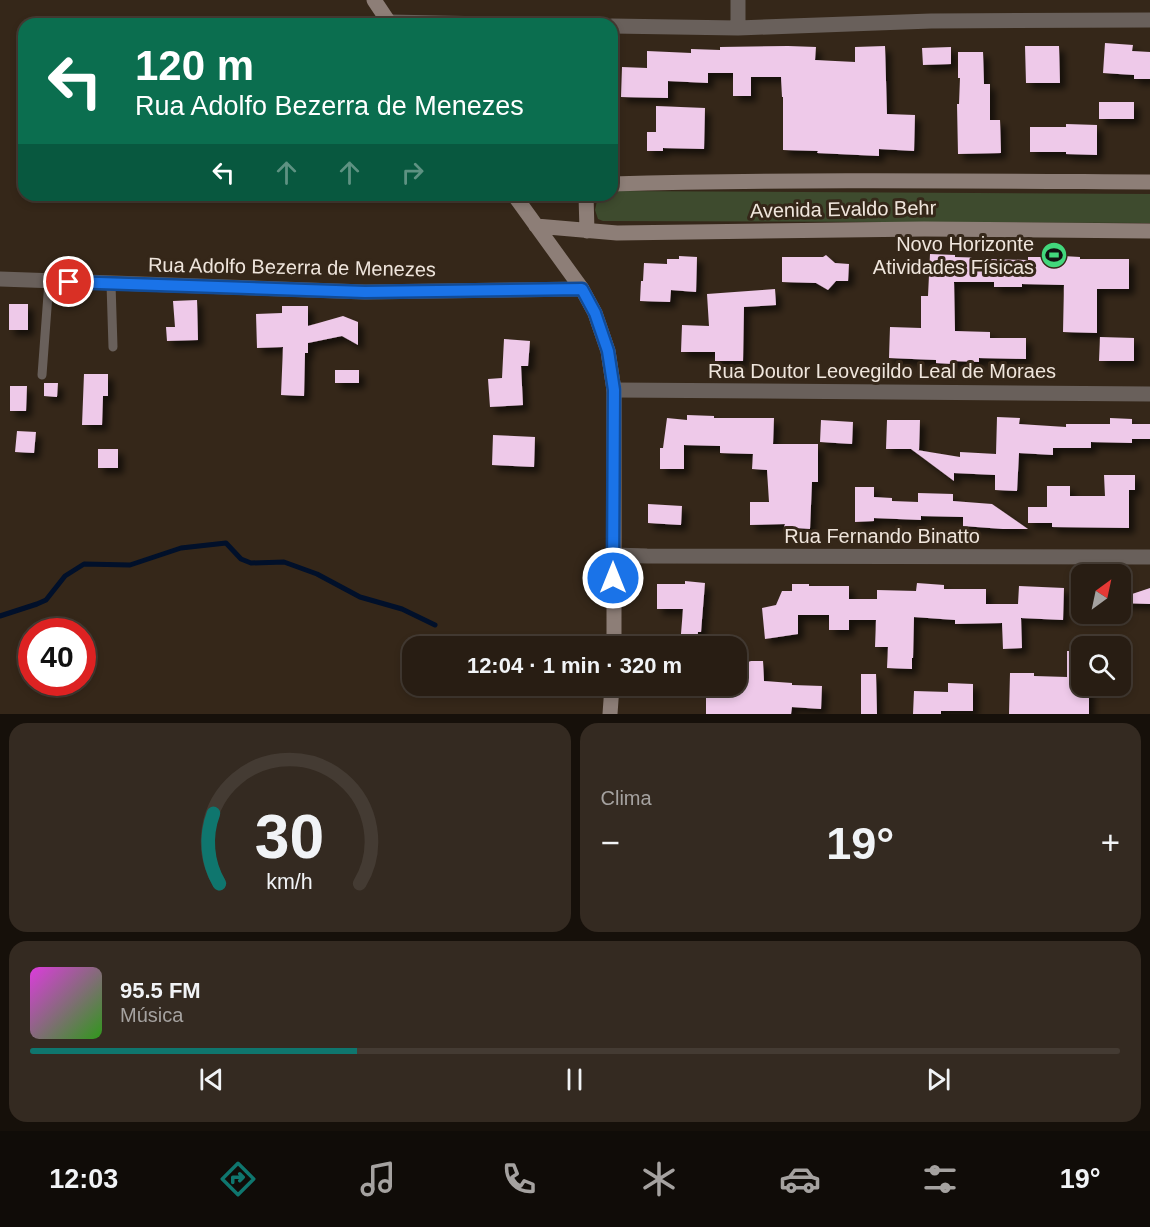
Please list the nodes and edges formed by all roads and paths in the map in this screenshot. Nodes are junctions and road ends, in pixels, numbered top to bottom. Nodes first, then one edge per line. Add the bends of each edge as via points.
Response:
1 (374, 0) edge
2 (738, 0) edge
3 (387, 18) edge
4 (1150, 20) edge
5 (618, 26) edge
6 (738, 28) junction
7 (1150, 182) edge
8 (618, 184) edge
9 (518, 201) edge
10 (586, 201) edge
11 (536, 226) junction
12 (587, 231) junction
13 (1150, 231) edge
14 (0, 279) edge
15 (49, 281) junction
16 (111, 284) junction
17 (582, 289) junction
18 (113, 347) dead end
19 (42, 375) dead end
20 (614, 390) junction
21 (1150, 394) edge
22 (613, 555) junction
23 (1150, 557) edge
24 (614, 636) edge
25 (611, 696) edge
26 (610, 714) edge

1 - 3 street
2 - 6 street
4 - 6 street via 931,21
5 - 6 street
7 - 8 street, Avenida Evaldo Behr
9 - 11 street
10 - 12 street
11 - 12 street, Avenida Evaldo Behr
11 - 17 street
12 - 13 street, Avenida Evaldo Behr
14 - 15 street, Rua Adolfo Bezerra de Menezes
15 - 16 street, Rua Adolfo Bezerra de Menezes
15 - 19 lane
16 - 17 street, Rua Adolfo Bezerra de Menezes via 365,292
16 - 18 lane
17 - 20 street via 608,351
20 - 21 street, Rua Doutor Leovegildo Leal de Moraes
20 - 22 street
22 - 23 street, Rua Fernando Binatto
22 - 24 street
25 - 26 street

